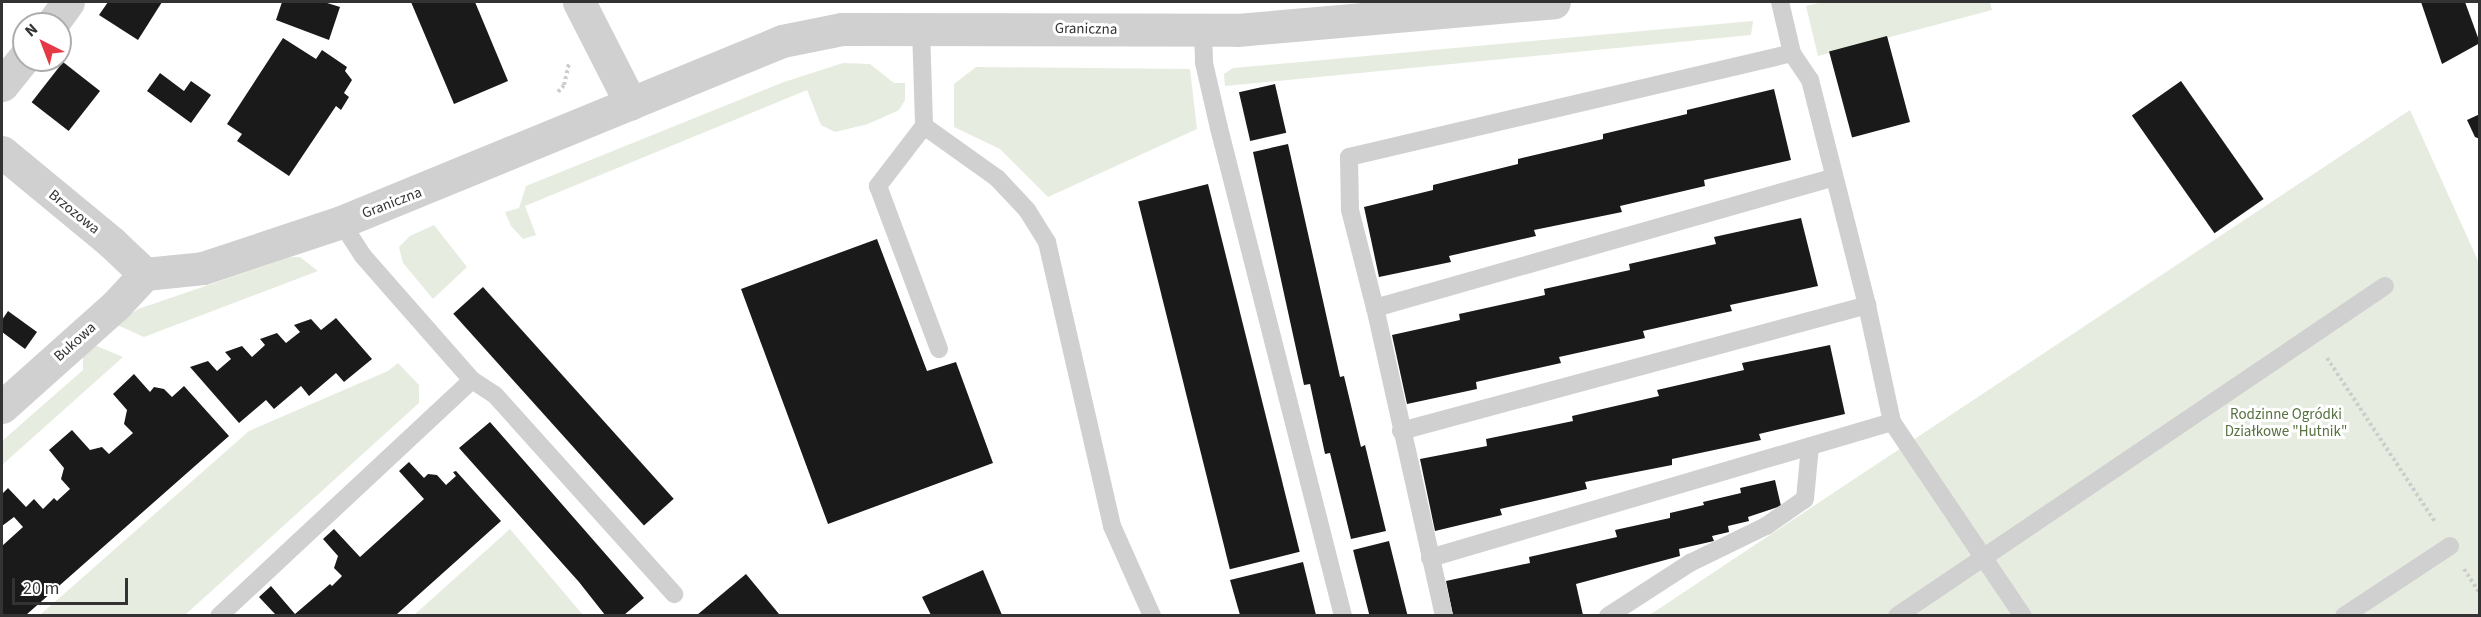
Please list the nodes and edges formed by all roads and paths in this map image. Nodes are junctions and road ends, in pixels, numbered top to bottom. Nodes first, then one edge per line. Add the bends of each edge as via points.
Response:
1 (579, 2) edge
2 (1554, 2) edge
3 (1780, 2) edge
4 (921, 28) junction
5 (1203, 31) junction
6 (1792, 53) junction
7 (570, 58) dead end
8 (13, 72) edge
9 (2, 85) edge
10 (552, 99) dead end
11 (631, 104) junction
12 (924, 126) junction
13 (2, 152) edge
14 (1834, 177) junction
15 (341, 222) junction
16 (145, 274) junction
17 (2385, 286) dead end
18 (1867, 305) junction
19 (1375, 308) junction
20 (2312, 336) junction
21 (939, 348) dead end
22 (472, 380) junction
23 (2, 407) edge
24 (1892, 422) junction
25 (1401, 431) junction
26 (1809, 446) junction
27 (2450, 546) junction
28 (1984, 557) junction
29 (1430, 558) junction
30 (674, 594) dead end
31 (2480, 594) edge
32 (219, 615) edge
33 (1152, 615) edge
34 (1343, 615) edge
35 (1444, 615) edge
36 (1608, 615) edge
37 (1897, 615) edge
38 (2023, 615) edge
39 (2344, 615) edge

1 - 11 street
2 - 5 street, Graniczna
3 - 6 lane
4 - 5 street, Graniczna
4 - 11 street, Graniczna via 842,29 782,41
4 - 12 lane
5 - 34 lane via 1204,63 1218,128
6 - 14 lane via 1810,80
6 - 19 lane via 1349,158 1350,210
7 - 10 path via 564,85
8 - 9 street
11 - 15 street, Graniczna
12 - 21 lane via 878,186
12 - 33 lane via 996,178 1027,210 1047,242 1112,526
13 - 16 street, Brzozowa
14 - 18 lane
14 - 19 lane
15 - 16 street, Graniczna via 203,268
15 - 22 lane via 363,256
16 - 23 street, Bukowa
17 - 20 lane
18 - 24 lane
18 - 25 lane
19 - 25 lane
20 - 27 path
20 - 28 lane
22 - 30 lane via 495,395
22 - 32 lane
24 - 26 lane
24 - 28 lane
25 - 29 lane
26 - 29 lane
26 - 36 lane via 1805,499 1766,526 1690,563
27 - 31 path
27 - 39 lane
28 - 37 lane
28 - 38 lane
29 - 35 lane

